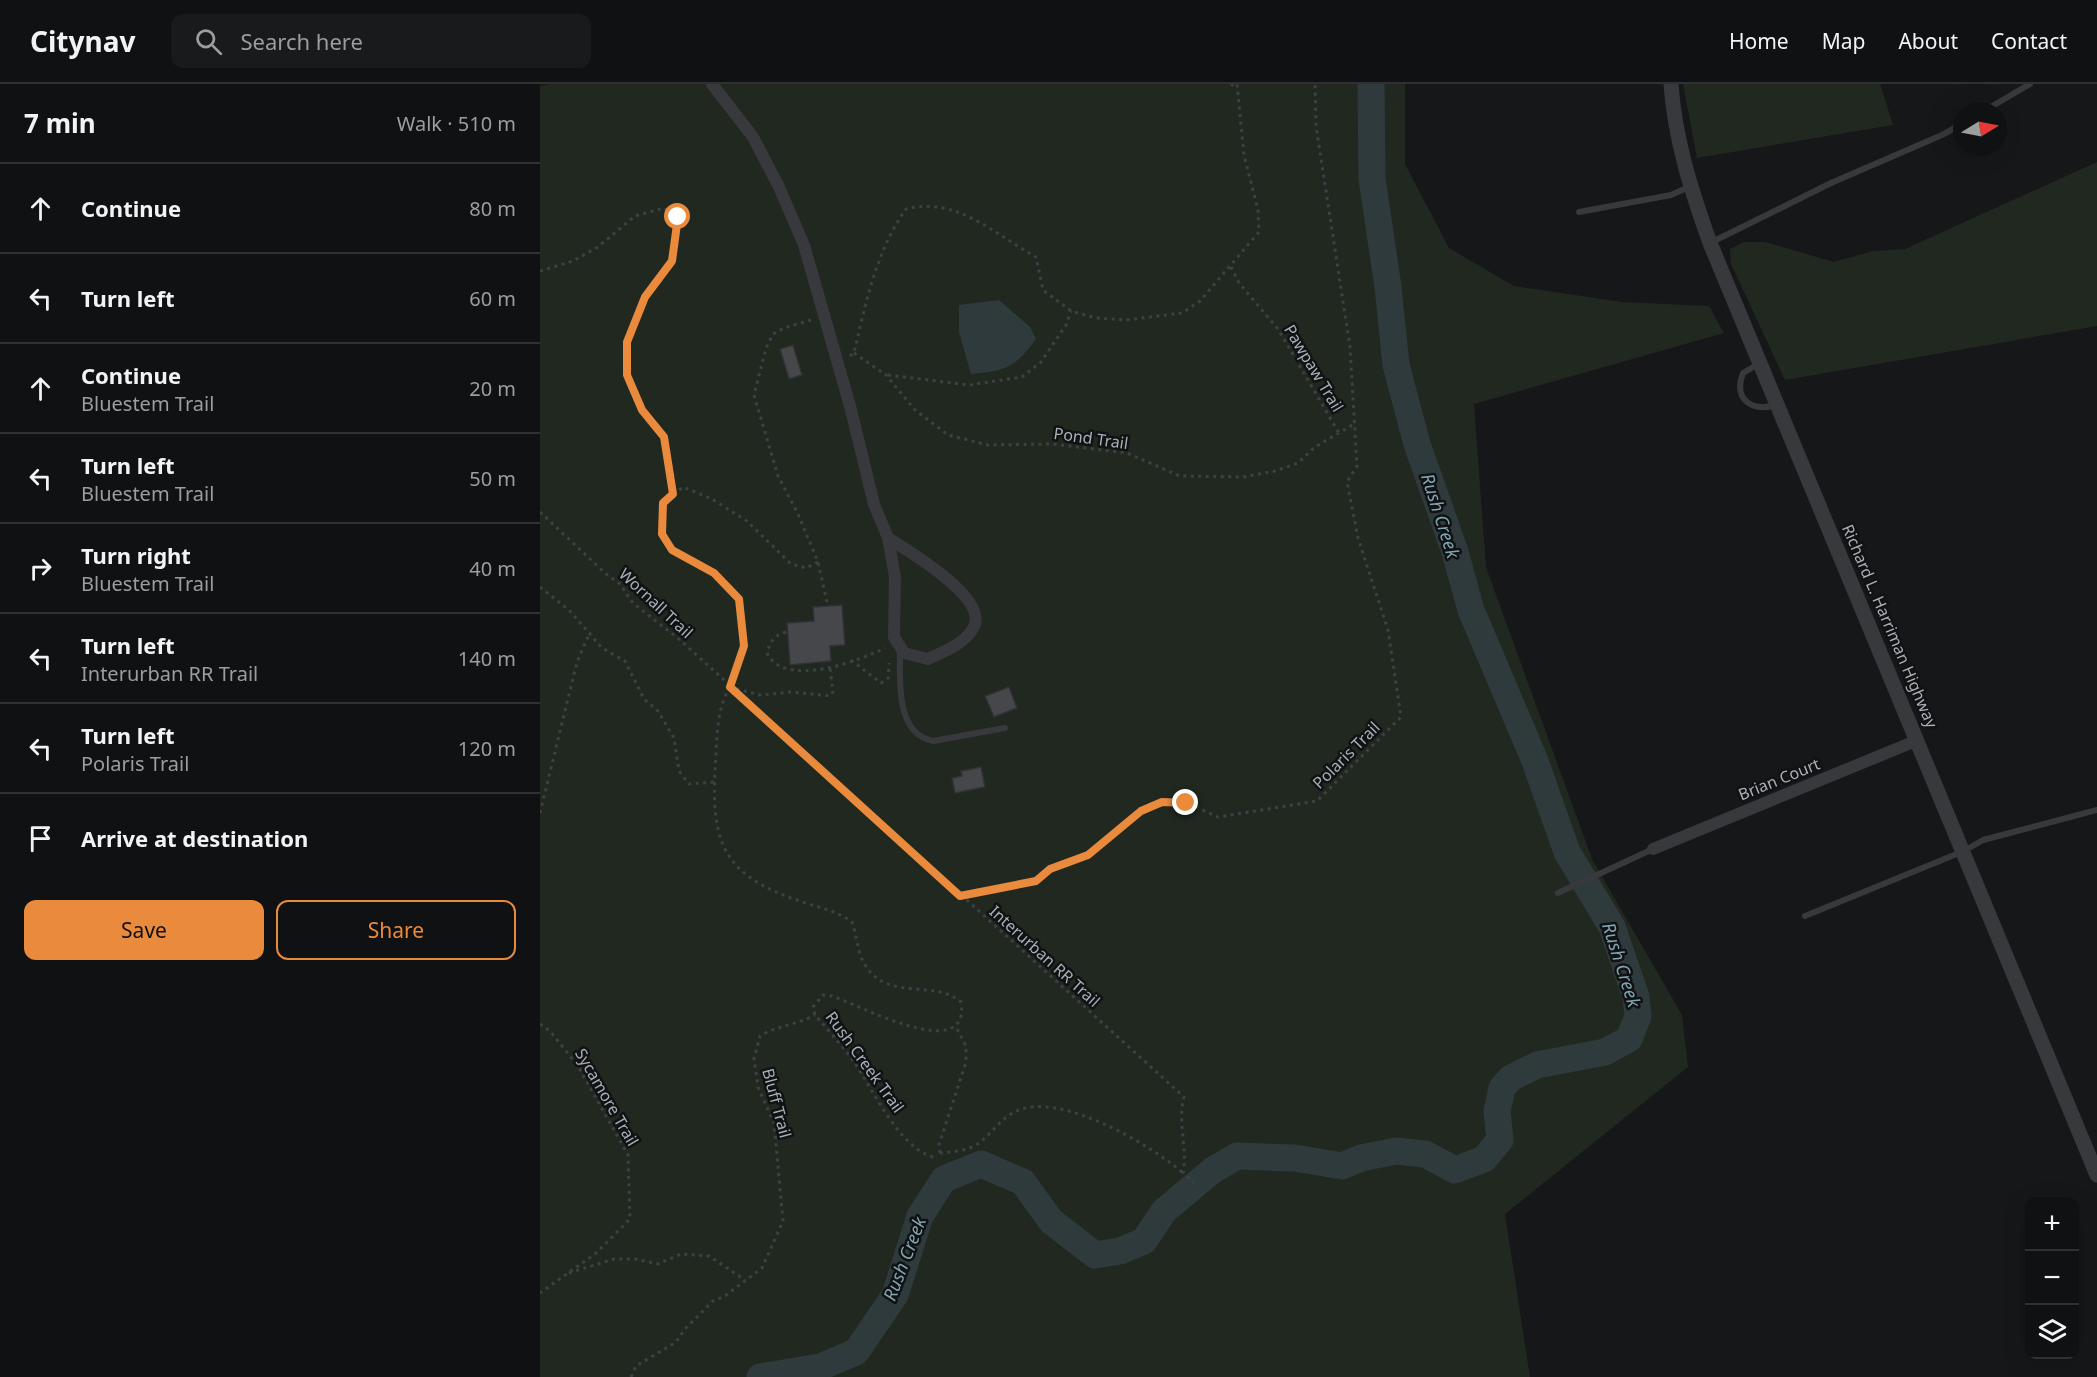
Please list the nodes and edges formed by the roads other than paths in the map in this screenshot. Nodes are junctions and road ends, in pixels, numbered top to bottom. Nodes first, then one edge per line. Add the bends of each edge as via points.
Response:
1 (712, 84) edge
2 (1671, 84) edge
3 (2030, 84) edge
4 (1999, 102) edge
5 (1953, 129) edge
6 (1690, 186) junction
7 (1579, 212) dead end
8 (1710, 243) junction
9 (1761, 362) junction
10 (1778, 404) junction
11 (888, 538) junction
12 (898, 644) junction
13 (1005, 728) dead end
14 (1918, 740) junction
15 (2097, 810) edge
16 (1653, 849) joint
17 (1964, 851) junction
18 (1558, 892) dead end
19 (1805, 916) dead end
20 (2097, 1176) edge

1 - 11 street via 753,137 804,245 874,504
2 - 6 street, Richard L. Harriman Highway via 1677,139
3 - 4 lane
5 - 8 lane
6 - 7 lane via 1671,195
6 - 8 street, Richard L. Harriman Highway
8 - 9 street, Richard L. Harriman Highway
9 - 10 street, Richard L. Harriman Highway
9 - 10 lane via 1743,373 1741,391 1754,408
10 - 14 street, Richard L. Harriman Highway
11 - 12 street via 895,577 894,637
11 - 12 street via 942,576 968,599 976,612 974,627 962,641 928,659 904,653
12 - 13 lane via 904,711 912,731 933,741
14 - 16 street, Brian Court
14 - 17 street, Richard L. Harriman Highway
15 - 17 lane via 1983,840
16 - 18 lane
17 - 19 lane
17 - 20 street, Richard L. Harriman Highway

